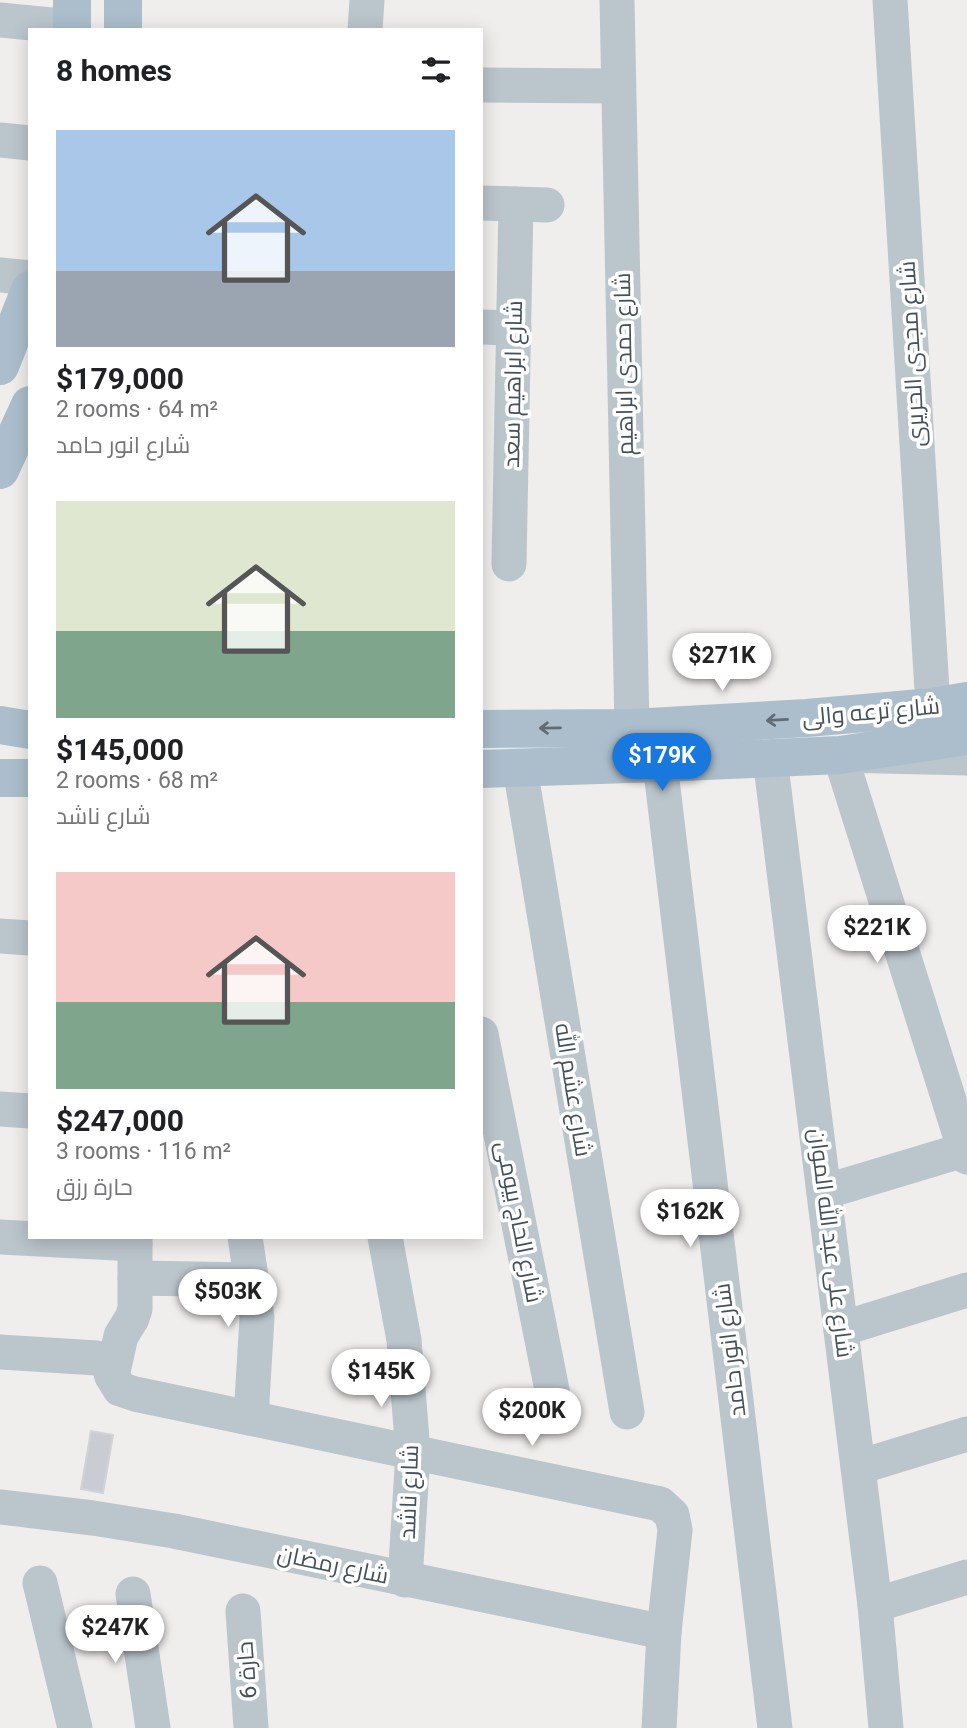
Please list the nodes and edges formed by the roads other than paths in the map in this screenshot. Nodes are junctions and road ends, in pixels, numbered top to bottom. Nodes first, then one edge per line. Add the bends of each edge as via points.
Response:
1 (123, 0) edge
2 (367, 0) edge
3 (617, 0) edge
4 (890, 0) edge
5 (72, 19) edge
6 (0, 20) edge
7 (123, 28) edge
8 (365, 28) edge
9 (483, 85) edge
10 (618, 86) junction
11 (0, 140) edge
12 (28, 143) edge
13 (483, 203) edge
14 (0, 275) edge
15 (28, 278) edge
16 (28, 295) edge
17 (498, 328) edge
18 (0, 366) edge
19 (28, 409) edge
20 (4, 463) edge
21 (496, 486) edge
22 (0, 499) edge
23 (509, 564) dead end
24 (950, 704) edge
25 (0, 725) edge
26 (632, 728) junction
27 (483, 729) edge
28 (28, 730) edge
29 (967, 736) edge
30 (840, 755) junction
31 (770, 758) junction
32 (967, 758) edge
33 (660, 763) junction
34 (520, 768) junction
35 (483, 769) edge
36 (0, 778) edge
37 (28, 778) edge
38 (0, 936) edge
39 (28, 939) edge
40 (483, 1044) edge
41 (0, 1109) edge
42 (28, 1111) edge
43 (966, 1154) edge
44 (824, 1192) junction
45 (0, 1237) edge
46 (28, 1238) edge
47 (90, 1239) edge
48 (245, 1239) edge
49 (385, 1239) edge
50 (135, 1240) edge
51 (135, 1278) junction
52 (252, 1280) junction
53 (967, 1290) edge
54 (841, 1329) junction
55 (0, 1352) edge
56 (112, 1376) junction
57 (556, 1410) dead end
58 (627, 1412) dead end
59 (251, 1418) junction
60 (967, 1434) edge
61 (413, 1452) junction
62 (859, 1467) junction
63 (0, 1507) edge
64 (967, 1577) edge
65 (405, 1580) junction
66 (40, 1583) dead end
67 (133, 1594) dead end
68 (875, 1605) junction
69 (243, 1611) dead end
70 (664, 1632) junction
71 (75, 1728) edge
72 (153, 1728) edge
73 (251, 1728) edge
74 (659, 1728) edge
75 (775, 1728) edge
76 (886, 1728) edge

1 - 7 main road
2 - 8 street
3 - 10 street, شارع حمدى ابراهيم
4 - 24 street, شارع مجدى الحريرى
5 - 6 street
9 - 10 street
10 - 26 street, شارع حمدى ابراهيم
11 - 12 street
13 - 17 street, شارع ابراهيم سعد via 532,205
14 - 15 street
16 - 18 main road
17 - 21 street, شارع ابراهيم سعد
19 - 20 main road
20 - 22 main road
21 - 23 street, شارع ابراهيم سعد
24 -> 26 main road, شارع ترعه والى via 807,719
25 - 28 main road
26 -> 27 main road, شارع ترعه والى
29 - 30 main road
30 - 31 main road, شارع ترعه والى
30 - 32 street, شارع ترعه والى
30 - 43 street
31 - 33 main road, شارع ترعه والى
31 - 44 street, شارع على عبد الله الموان
33 - 34 main road, شارع ترعه والى
33 - 75 street, شارع انور حامد
34 - 35 main road, شارع ترعه والى
34 - 58 street, شارع عشم الله
36 - 37 main road
38 - 39 street
40 - 57 street, شارع الحاج بيومى
41 - 42 street
43 - 44 street
44 - 54 street, شارع على عبد الله الموان
45 - 46 street
47 - 50 street
48 - 52 street
49 - 61 street, شارع ناشد via 404,1340
50 - 51 street
51 - 52 street
51 - 56 street via 135,1309 121,1336
52 - 59 street via 257,1317
53 - 54 street
54 - 62 street, شارع على عبد الله الموان
55 - 56 street via 97,1358 108,1364
56 - 59 street via 120,1389 135,1394
59 - 61 street
60 - 62 street
61 - 65 street, شارع ناشد
61 - 70 street via 660,1504 672,1514 675,1530
62 - 68 street, شارع على عبد الله الموان
63 - 65 street, شارع رمضان via 174,1531
64 - 68 street
65 - 70 street, شارع رمضان
66 - 71 street
67 - 72 street
68 - 76 street, شارع على عبد الله الموان
69 - 73 street, حارة 6
70 - 74 street

